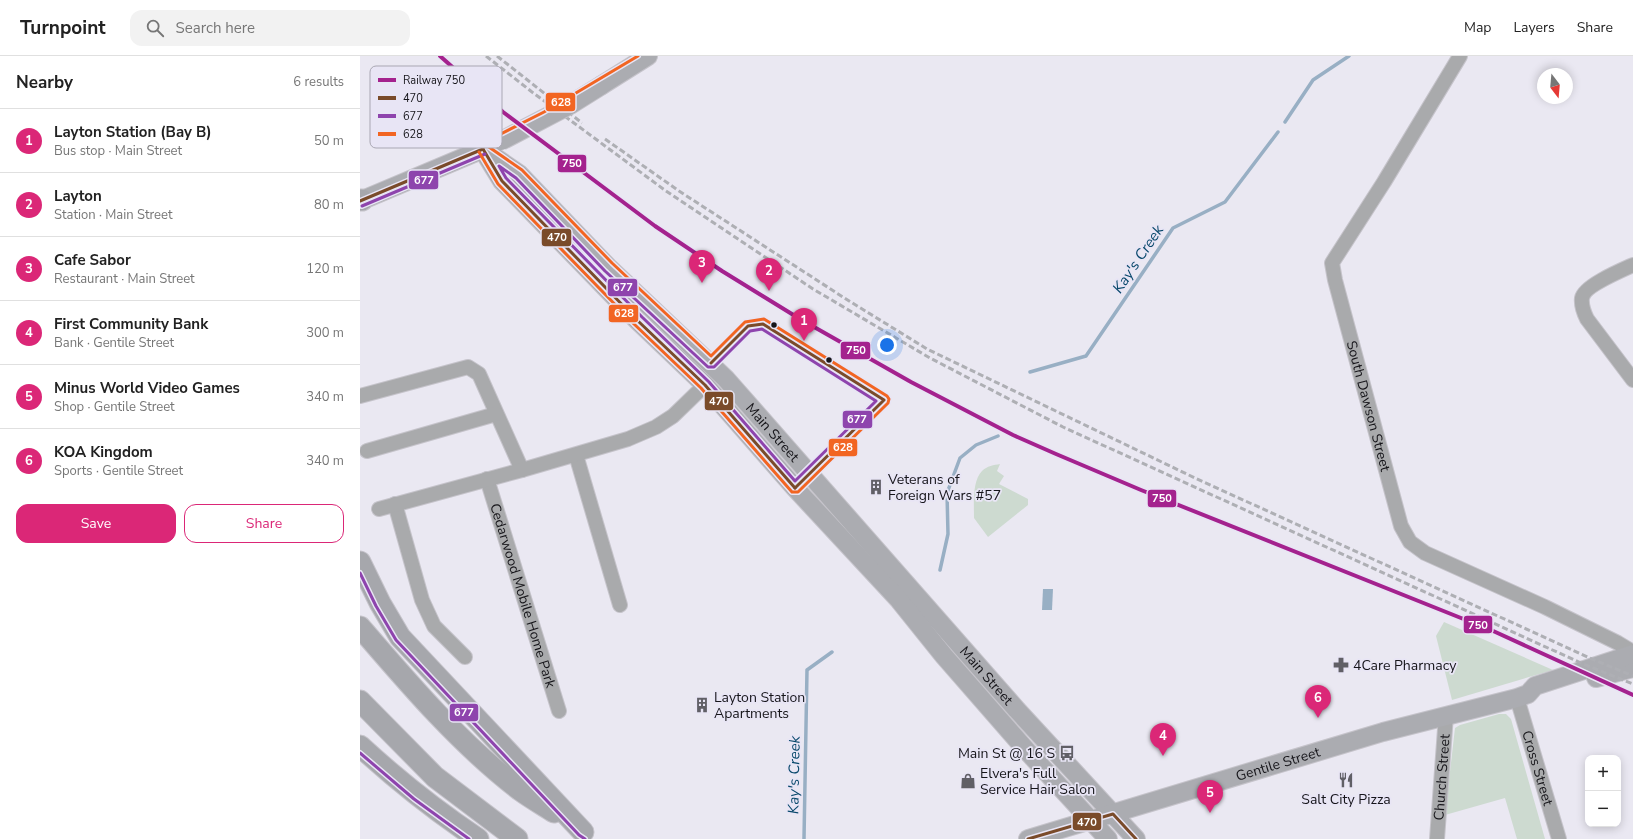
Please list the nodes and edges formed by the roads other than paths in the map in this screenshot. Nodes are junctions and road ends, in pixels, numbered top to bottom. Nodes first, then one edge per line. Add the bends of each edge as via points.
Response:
1 (648, 56) edge
2 (1460, 56) edge
3 (502, 140) edge
4 (483, 149) junction
5 (361, 200) edge
6 (1633, 265) edge
7 (1633, 380) edge
8 (705, 385) junction
9 (360, 396) edge
10 (496, 414) junction
11 (367, 451) dead end
12 (576, 454) junction
13 (522, 470) junction
14 (487, 479) junction
15 (395, 504) junction
16 (379, 509) dead end
17 (360, 562) edge
18 (620, 605) dead end
19 (360, 627) edge
20 (465, 657) dead end
21 (1632, 659) edge
22 (1522, 696) junction
23 (360, 701) edge
24 (559, 711) dead end
25 (1446, 715) junction
26 (360, 746) edge
27 (1113, 814) junction
28 (1090, 821) junction
29 (588, 835) edge
30 (478, 839) edge
31 (517, 839) edge
32 (1028, 839) edge
33 (1108, 839) edge
34 (1136, 839) edge
35 (1437, 839) edge
36 (1559, 839) edge

1 - 3 main road, bridge via 570,105
2 - 21 street, South Dawson Street via 1332,263 1401,526 1410,542 1425,553 1618,642 1628,649
4 - 5 main road
4 - 8 main road, Main Street via 502,181 638,321
4 - 27 main road, Main Street via 519,174 608,267 726,379 1017,710
6 - 7 street via 1588,289 1582,297 1587,320
8 - 12 street via 673,416 656,427 628,439
8 - 28 main road, Main Street via 800,494 898,600 963,678
9 - 10 street via 468,368 479,374
10 - 11 street
10 - 13 street
12 - 13 street
12 - 18 street
13 - 14 street
14 - 15 street
14 - 24 street, Cedarwood Mobile Home Park
15 - 16 street
15 - 20 street via 422,600 434,626
17 - 29 highway via 400,637
19 - 29 highway via 409,684 473,750 521,790
21 - 22 main road, Gentile Street via 1535,686
22 - 25 main road, Gentile Street
22 - 36 street, Cross Street
23 - 31 highway via 435,777
25 - 27 main road, Gentile Street via 1277,763
25 - 35 street, Church Street
26 - 30 highway via 391,774
27 - 28 main road, Gentile Street
27 - 34 main road, Main Street
28 - 32 main road, Gentile Street
28 - 33 main road, Main Street

